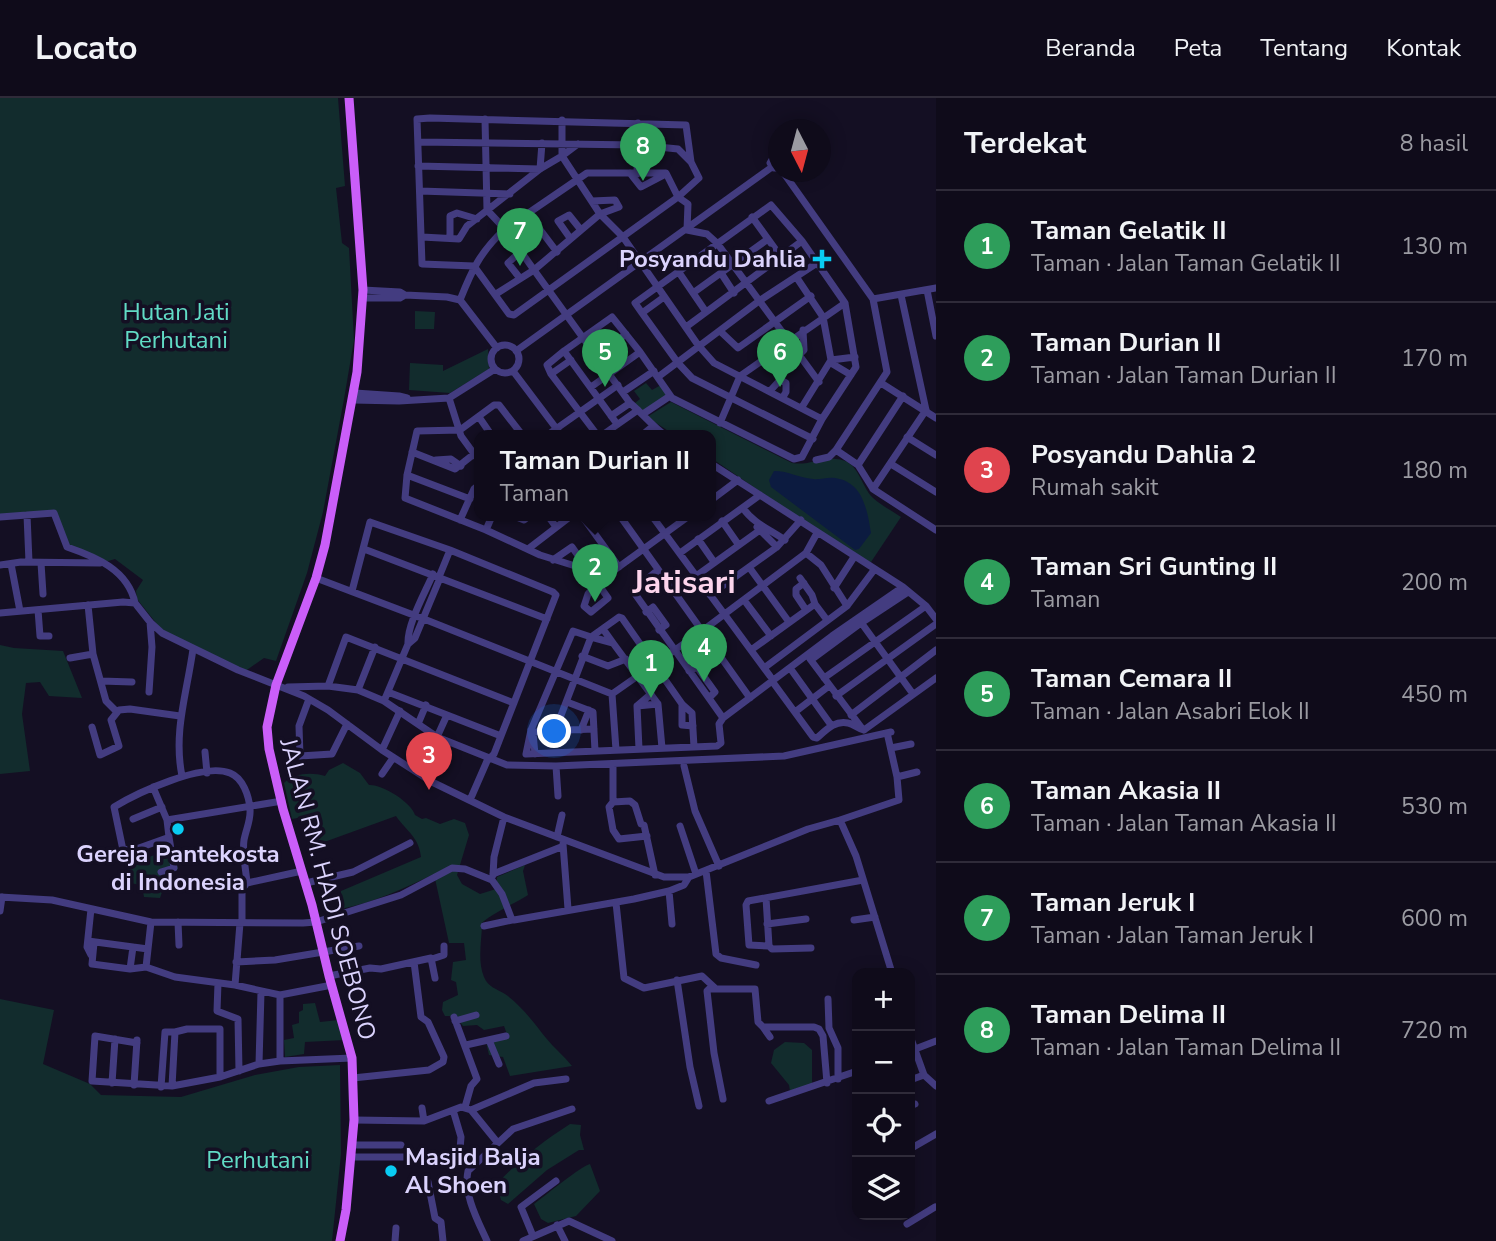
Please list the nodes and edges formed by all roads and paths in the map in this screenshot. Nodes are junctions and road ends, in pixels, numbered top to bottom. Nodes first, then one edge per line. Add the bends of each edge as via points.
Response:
1 (349, 98) edge
2 (485, 119) junction
3 (562, 120) junction
4 (638, 123) junction
5 (419, 142) junction
6 (486, 143) junction
7 (542, 144) junction
8 (561, 144) junction
9 (578, 144) junction
10 (638, 145) junction
11 (689, 147) junction
12 (678, 149) junction
13 (562, 156) junction
14 (691, 162) junction
15 (418, 166) junction
16 (486, 168) junction
17 (540, 169) junction
18 (768, 172) edge
19 (666, 173) junction
20 (633, 174) junction
21 (577, 179) junction
22 (790, 182) edge
23 (420, 191) junction
24 (485, 191) junction
25 (510, 194) junction
26 (677, 197) junction
27 (592, 201) junction
28 (487, 209) junction
29 (600, 214) junction
30 (529, 215) junction
31 (752, 217) junction
32 (477, 219) junction
33 (505, 229) junction
34 (581, 230) junction
35 (687, 230) junction
36 (422, 237) junction
37 (623, 237) junction
38 (450, 238) junction
39 (570, 238) junction
40 (768, 239) junction
41 (802, 242) junction
42 (717, 243) junction
43 (522, 251) junction
44 (557, 252) junction
45 (781, 257) junction
46 (642, 262) junction
47 (817, 263) junction
48 (733, 264) junction
49 (474, 265) junction
50 (534, 270) junction
51 (678, 271) junction
52 (721, 274) junction
53 (519, 278) junction
54 (797, 278) junction
55 (747, 283) junction
56 (659, 286) junction
57 (936, 288) edge
58 (549, 290) junction
59 (927, 290) junction
60 (693, 293) junction
61 (734, 293) junction
62 (363, 294) junction
63 (496, 294) junction
64 (901, 295) junction
65 (811, 296) junction
66 (664, 297) junction
67 (873, 299) junction
68 (460, 300) junction
69 (759, 301) junction
70 (845, 303) junction
71 (706, 312) junction
72 (642, 313) junction
73 (567, 315) junction
74 (823, 317) junction
75 (773, 321) junction
76 (686, 327) junction
77 (803, 330) junction
78 (720, 331) junction
79 (626, 334) junction
80 (936, 336) edge
81 (582, 338) junction
82 (789, 341) junction
83 (698, 345) junction
84 (497, 348) junction
85 (516, 351) junction
86 (564, 351) junction
87 (640, 352) junction
88 (692, 353) junction
89 (799, 355) junction
90 (596, 356) junction
91 (855, 357) junction
92 (571, 360) junction
93 (831, 362) junction
94 (678, 363) junction
95 (714, 363) junction
96 (495, 369) junction
97 (513, 371) junction
98 (610, 373) junction
99 (551, 374) junction
100 (656, 374) junction
101 (851, 375) junction
102 (740, 376) junction
103 (820, 382) junction
104 (881, 383) junction
105 (591, 387) junction
106 (620, 388) junction
107 (770, 391) junction
108 (670, 396) junction
109 (903, 396) junction
110 (354, 397) junction
111 (783, 397) junction
112 (449, 398) junction
113 (599, 398) junction
114 (732, 398) junction
115 (630, 403) junction
116 (802, 407) junction
117 (580, 411) junction
118 (640, 412) junction
119 (932, 413) edge
120 (611, 416) junction
121 (479, 417) junction
122 (822, 419) junction
123 (720, 423) junction
124 (617, 424) junction
125 (652, 427) junction
126 (556, 428) junction
127 (460, 430) junction
128 (488, 430) edge
129 (519, 430) edge
130 (554, 430) edge
131 (594, 430) edge
132 (608, 430) edge
133 (648, 430) edge
134 (657, 430) edge
135 (907, 437) junction
136 (813, 439) junction
137 (836, 450) junction
138 (412, 452) junction
139 (474, 454) joint
140 (936, 456) edge
141 (817, 460) dead end
142 (891, 464) junction
143 (858, 465) junction
144 (716, 467) edge
145 (407, 475) junction
146 (738, 480) junction
147 (873, 489) junction
148 (936, 492) edge
149 (474, 493) edge
150 (716, 494) edge
151 (719, 495) junction
152 (760, 495) junction
153 (716, 497) edge
154 (470, 499) junction
155 (743, 508) junction
156 (27, 514) junction
157 (0, 517) edge
158 (460, 520) junction
159 (801, 520) junction
160 (490, 521) edge
161 (552, 521) edge
162 (564, 521) edge
163 (586, 521) edge
164 (624, 521) edge
165 (656, 521) edge
166 (680, 521) edge
167 (722, 521) junction
168 (752, 521) junction
169 (556, 527) junction
170 (486, 530) junction
171 (760, 530) junction
172 (936, 530) edge
173 (817, 533) junction
174 (665, 534) junction
175 (698, 539) junction
176 (785, 540) junction
177 (738, 544) junction
178 (777, 547) junction
179 (364, 549) junction
180 (528, 549) junction
181 (450, 550) junction
182 (644, 550) junction
183 (680, 553) junction
184 (806, 553) junction
185 (855, 557) junction
186 (553, 560) junction
187 (29, 562) junction
188 (714, 562) junction
189 (41, 563) junction
190 (12, 564) junction
191 (104, 564) junction
192 (0, 565) edge
193 (821, 565) junction
194 (619, 567) junction
195 (748, 567) junction
196 (588, 570) junction
197 (658, 570) junction
198 (874, 570) junction
199 (696, 576) junction
200 (438, 577) junction
201 (316, 578) junction
202 (840, 578) junction
203 (763, 585) junction
204 (834, 588) junction
205 (905, 590) junction
206 (352, 591) junction
207 (43, 594) dead end
208 (710, 595) junction
209 (744, 600) junction
210 (135, 603) junction
211 (816, 604) junction
212 (88, 605) junction
213 (926, 606) junction
214 (847, 607) junction
215 (38, 610) junction
216 (806, 610) junction
217 (20, 611) junction
218 (0, 614) edge
219 (724, 614) junction
220 (415, 615) junction
221 (424, 619) junction
222 (547, 620) junction
223 (827, 620) junction
224 (860, 621) junction
225 (149, 622) junction
226 (789, 622) junction
227 (936, 622) edge
228 (603, 629) junction
229 (702, 631) junction
230 (49, 636) dead end
231 (591, 636) junction
232 (771, 636) junction
233 (874, 641) junction
234 (408, 644) junction
235 (616, 646) junction
236 (375, 647) junction
237 (193, 649) junction
238 (674, 649) junction
239 (751, 650) junction
240 (936, 650) edge
241 (93, 653) junction
242 (582, 656) junction
243 (402, 657) junction
244 (71, 658) dead end
245 (809, 658) junction
246 (626, 659) junction
247 (887, 659) junction
248 (530, 662) junction
249 (654, 663) junction
250 (613, 664) junction
251 (764, 668) junction
252 (790, 668) junction
253 (556, 671) junction
254 (638, 676) junction
255 (899, 676) junction
256 (936, 677) edge
257 (574, 678) junction
258 (771, 678) junction
259 (824, 678) junction
260 (101, 681) junction
261 (132, 682) dead end
262 (276, 685) junction
263 (328, 686) junction
264 (829, 686) junction
265 (287, 687) junction
266 (358, 690) junction
267 (149, 692) dead end
268 (388, 692) junction
269 (612, 694) junction
270 (651, 694) junction
271 (913, 694) junction
272 (835, 696) junction
273 (750, 698) junction
274 (309, 699) junction
275 (813, 699) junction
276 (384, 701) junction
277 (567, 702) junction
278 (514, 703) junction
279 (658, 704) junction
280 (426, 705) junction
281 (637, 706) junction
282 (589, 710) junction
283 (400, 711) junction
284 (117, 712) junction
285 (795, 712) junction
286 (447, 715) junction
287 (851, 715) junction
288 (180, 716) junction
289 (723, 718) junction
290 (347, 724) junction
291 (418, 724) junction
292 (831, 725) junction
293 (92, 727) dead end
294 (594, 729) junction
295 (581, 730) junction
296 (864, 730) junction
297 (555, 731) junction
298 (532, 732) junction
299 (502, 736) junction
300 (437, 737) junction
301 (911, 744) dead end
302 (694, 747) junction
303 (662, 748) junction
304 (891, 748) junction
305 (639, 749) junction
306 (382, 750) junction
307 (616, 750) junction
308 (595, 751) junction
309 (205, 752) dead end
310 (393, 758) junction
311 (491, 760) junction
312 (613, 764) junction
313 (556, 766) junction
314 (684, 766) dead end
315 (917, 772) dead end
316 (207, 773) junction
317 (382, 774) dead end
318 (183, 776) junction
319 (897, 777) junction
320 (153, 787) junction
321 (558, 796) dead end
322 (470, 800) junction
323 (282, 801) junction
324 (613, 802) junction
325 (250, 806) junction
326 (162, 807) junction
327 (562, 815) dead end
328 (504, 817) junction
329 (133, 819) dead end
330 (167, 820) junction
331 (840, 820) junction
332 (680, 826) dead end
333 (647, 836) junction
334 (169, 837) junction
335 (561, 841) junction
336 (411, 843) dead end
337 (719, 866) junction
338 (302, 871) junction
339 (706, 871) junction
340 (161, 872) dead end
341 (655, 874) junction
342 (692, 875) junction
343 (492, 877) junction
344 (863, 880) junction
345 (247, 883) junction
346 (306, 883) junction
347 (669, 891) junction
348 (1, 897) edge
349 (765, 898) junction
350 (616, 903) junction
351 (90, 909) junction
352 (568, 909) junction
353 (0, 911) edge
354 (875, 917) junction
355 (806, 919) dead end
356 (512, 920) junction
357 (854, 920) dead end
358 (151, 922) junction
359 (178, 922) junction
360 (316, 922) junction
361 (241, 923) junction
362 (672, 924) dead end
363 (767, 924) junction
364 (484, 926) dead end
365 (91, 942) junction
366 (178, 945) dead end
367 (359, 946) dead end
368 (444, 946) dead end
369 (769, 946) junction
370 (133, 947) junction
371 (811, 948) dead end
372 (148, 949) junction
373 (323, 953) junction
374 (433, 959) junction
375 (236, 962) junction
376 (414, 962) junction
377 (756, 965) dead end
378 (146, 967) junction
379 (890, 968) edge
380 (130, 969) junction
381 (435, 978) dead end
382 (677, 980) junction
383 (330, 981) junction
384 (218, 984) junction
385 (235, 985) junction
386 (715, 988) junction
387 (261, 992) junction
388 (279, 995) junction
389 (828, 999) dead end
390 (216, 1011) junction
391 (476, 1015) dead end
392 (762, 1027) junction
393 (214, 1028) junction
394 (172, 1030) junction
395 (506, 1036) dead end
396 (770, 1037) dead end
397 (115, 1039) junction
398 (489, 1040) junction
399 (936, 1041) edge
400 (466, 1045) junction
401 (915, 1050) edge
402 (915, 1057) edge
403 (352, 1058) junction
404 (280, 1060) junction
405 (259, 1064) junction
406 (499, 1064) dead end
407 (239, 1071) junction
408 (852, 1073) edge
409 (924, 1075) junction
410 (220, 1077) junction
411 (352, 1078) junction
412 (915, 1078) edge
413 (566, 1079) dead end
414 (838, 1079) junction
415 (111, 1083) junction
416 (827, 1083) junction
417 (134, 1085) junction
418 (172, 1086) junction
419 (936, 1086) edge
420 (160, 1087) junction
421 (723, 1099) dead end
422 (769, 1101) dead end
423 (699, 1106) dead end
424 (422, 1108) dead end
425 (468, 1109) junction
426 (572, 1109) dead end
427 (453, 1110) junction
428 (354, 1120) junction
429 (424, 1121) junction
430 (936, 1134) edge
431 (497, 1142) junction
432 (352, 1145) junction
433 (401, 1145) dead end
434 (915, 1146) edge
435 (351, 1157) junction
436 (556, 1181) dead end
437 (428, 1182) dead end
438 (936, 1207) edge
439 (907, 1224) dead end
440 (557, 1225) junction
441 (396, 1228) dead end
442 (533, 1236) junction
443 (341, 1241) edge
444 (395, 1241) edge
445 (443, 1241) edge
446 (487, 1241) edge
447 (523, 1241) edge
448 (565, 1241) edge
449 (612, 1241) edge

1 - 62 main road, JALAN RM. HADI SOEBONO
2 - 3 street
2 - 5 street via 418,119
2 - 6 street
3 - 4 street
3 - 8 street
4 - 10 street
4 - 11 street via 686,125
5 - 6 street
5 - 15 street
6 - 7 street
6 - 16 street
7 - 8 street
7 - 17 street
8 - 9 street
8 - 13 street
9 - 10 street
9 - 13 street
10 - 12 street
10 - 20 street
11 - 12 street
11 - 14 street
12 - 14 street
13 - 17 street
13 - 21 street
14 - 26 street via 699,178
15 - 16 street
15 - 23 street
16 - 17 street
16 - 24 street
17 - 25 street
18 - 35 street
19 - 20 street
19 - 20 street via 641,187
19 - 26 street
20 - 21 street via 590,173
21 - 27 street
21 - 30 street
22 - 67 street
23 - 24 street
23 - 36 street
24 - 25 street
24 - 28 street
25 - 28 street
26 - 35 street via 688,204
26 - 37 street
27 - 29 street
27 - 29 street via 617,201 619,207
28 - 32 street
28 - 33 street
29 - 34 street
29 - 37 street
30 - 33 street
30 - 44 street
31 - 40 street
31 - 41 street via 772,205
31 - 42 street
32 - 38 street via 461,238
32 - 38 street via 457,213 450,216
33 - 43 street
33 - 49 street
34 - 39 street
34 - 39 street via 569,215 558,221
35 - 42 street via 707,234
35 - 46 street
36 - 38 street
36 - 49 street via 422,264
37 - 46 street
37 - 58 street
39 - 44 street
40 - 45 street
40 - 48 street
41 - 45 street
41 - 47 street
42 - 48 street
42 - 51 street
43 - 50 street
43 - 53 street via 508,262
44 - 50 street
45 - 55 street
46 - 56 street
46 - 73 street
47 - 54 street
47 - 70 street
48 - 52 street
48 - 55 street
49 - 63 street
49 - 68 street
50 - 53 street
50 - 58 street
51 - 56 street
51 - 60 street
52 - 60 street
52 - 61 street
53 - 63 street
54 - 65 street
54 - 69 street
55 - 61 street
55 - 69 street
56 - 66 street
56 - 72 street via 636,302
57 - 59 street
58 - 63 street via 514,316
58 - 73 street
59 - 64 street
59 - 80 street
60 - 71 street
61 - 71 street
62 - 68 street
62 - 110 main road, JALAN RM. HADI SOEBONO
64 - 67 street
64 - 119 street
65 - 74 street
65 - 75 street
66 - 72 street
66 - 76 street
67 - 104 street via 887,372
68 - 84 street
69 - 75 street
69 - 78 street
70 - 74 street
70 - 91 street
71 - 76 street
72 - 94 street
73 - 81 street
73 - 85 street
74 - 77 street
74 - 93 street
75 - 78 street via 737,348
75 - 82 street
76 - 83 street
77 - 82 street
77 - 89 street via 804,350
78 - 83 street
79 - 81 street via 614,317
79 - 87 street
79 - 90 street
81 - 86 street
81 - 90 street
82 - 89 street
82 - 102 street
83 - 88 street
83 - 95 street
84 - 85 street via 508,346
84 - 96 street via 491,358
85 - 97 street via 519,362
86 - 92 street
86 - 99 street via 547,363
87 - 98 street
87 - 100 street
88 - 94 street
88 - 95 street
89 - 103 street
90 - 98 street
91 - 93 street
91 - 101 street
92 - 99 street
92 - 105 street
93 - 101 street
93 - 103 street
94 - 100 street
94 - 114 street via 693,379
95 - 102 street
96 - 97 street
96 - 112 street
97 - 126 street
98 - 105 street
98 - 106 street
99 - 117 street
100 - 106 street
100 - 108 street
101 - 122 street
102 - 107 street
102 - 114 street
103 - 116 street
104 - 109 street
104 - 137 street
105 - 113 street
106 - 113 street
106 - 115 street
107 - 111 street
107 - 111 street via 780,380 786,383
108 - 118 street
108 - 123 street
109 - 119 street
109 - 143 street
110 - 112 street via 399,401
110 - 201 main road, JALAN RM. HADI SOEBONO
111 - 116 street
112 - 127 street
113 - 117 street
113 - 120 street
114 - 123 street
114 - 136 street
115 - 118 street
115 - 120 street
116 - 122 street
117 - 126 street
117 - 131 street
118 - 124 street
118 - 125 street
119 - 135 street
120 - 124 street
121 - 127 street
121 - 128 street
121 - 129 street via 500,405
122 - 136 street
123 - 136 street via 797,459
124 - 132 street
125 - 133 street
125 - 134 street
126 - 130 street
127 - 138 street via 418,430
127 - 139 street
135 - 140 street
135 - 142 street
137 - 141 street
137 - 143 street
138 - 139 street via 455,468
138 - 145 street
142 - 147 street
142 - 148 street
143 - 147 street
144 - 146 street
145 - 154 street
145 - 158 street via 407,500
146 - 151 street
146 - 152 street
147 - 172 street
149 - 154 street
150 - 151 street
151 - 153 street
152 - 155 street
152 - 159 street
154 - 158 street
155 - 167 street
155 - 168 street
156 - 157 street
156 - 187 street
156 - 191 street via 54,513 66,547
158 - 170 street
159 - 173 street
159 - 176 street
160 - 170 street
161 - 169 street
162 - 169 street
163 - 194 street
164 - 182 street
165 - 174 street
166 - 174 street
167 - 175 street
167 - 177 street
168 - 171 street
168 - 176 street
169 - 180 street
170 - 180 street
171 - 177 street
171 - 178 street
173 - 184 street
173 - 185 street
174 - 182 street
174 - 183 street
175 - 183 street
175 - 188 street
176 - 178 street
177 - 188 street
178 - 195 street
179 - 181 street via 371,522
179 - 200 street
179 - 206 street
180 - 186 street
181 - 200 street
181 - 222 street via 555,593
182 - 194 street
182 - 197 street
183 - 199 street
184 - 193 street
184 - 203 street
185 - 198 street
185 - 202 street
186 - 196 street
186 - 196 street via 572,546
187 - 189 street
187 - 190 street
188 - 199 street
189 - 191 street
189 - 207 street
190 - 192 street
190 - 217 street
191 - 210 street via 126,580
193 - 202 street
193 - 204 street
194 - 196 street via 598,582
195 - 203 street
195 - 208 street
197 - 229 street
197 - 238 street via 633,589
198 - 205 street
198 - 214 street
199 - 208 street
200 - 220 street
200 - 221 street
200 - 222 street
201 - 206 street
201 - 262 main road, JALAN RM. HADI SOEBONO
202 - 204 street
203 - 209 street
203 - 226 street
204 - 214 street
205 - 213 street
205 - 224 street
206 - 220 street
208 - 219 street
209 - 219 street
209 - 232 street
210 - 212 street
210 - 225 street
211 - 216 street
211 - 216 street via 802,581 796,595
211 - 223 street
212 - 215 street
212 - 241 street
213 - 227 street
213 - 233 street
214 - 223 street
215 - 217 street
215 - 230 street via 40,635
216 - 226 street
217 - 218 street
219 - 229 street
219 - 239 street
220 - 221 street
220 - 234 street
221 - 234 street
221 - 248 street
222 - 248 street
223 - 251 street
224 - 233 street
224 - 245 street
225 - 237 street
225 - 267 street
226 - 232 street
227 - 247 street
228 - 231 street
228 - 235 street
228 - 249 street via 622,618
229 - 238 street
229 - 273 street
231 - 235 street
231 - 242 street
231 - 253 street via 573,631
232 - 239 street
233 - 247 street
233 - 259 street
234 - 243 street
235 - 246 street
235 - 250 street
236 - 243 street
236 - 263 street via 346,636
236 - 266 street
237 - 262 street
237 - 288 street
238 - 249 street
238 - 289 street
239 - 251 street
240 - 255 street
241 - 244 street
241 - 260 street
242 - 250 street
242 - 257 street
243 - 268 street
243 - 278 street
245 - 252 street
245 - 259 street
246 - 250 street
246 - 254 street
247 - 255 street
247 - 272 street
248 - 253 street
248 - 278 street
249 - 254 street
249 - 302 street via 682,704 682,725 693,726
251 - 258 street
252 - 258 street
252 - 275 street
253 - 257 street
253 - 298 street
254 - 269 street
254 - 270 street
255 - 271 street
255 - 287 street
256 - 271 street
257 - 269 street
257 - 277 street
258 - 273 street
258 - 285 street
259 - 264 street
260 - 261 street
260 - 284 street via 106,701
262 - 265 street
262 - 323 main road, JALAN RM. HADI SOEBONO via 267,727
263 - 265 street
263 - 266 street
264 - 272 street
264 - 275 street
265 - 274 street
266 - 276 street
268 - 276 street
268 - 280 street
269 - 307 street
270 - 279 street
270 - 281 street
271 - 296 street
272 - 287 street
273 - 289 street
274 - 290 street
274 - 290 street via 299,726 300,756 332,754
275 - 285 street
275 - 292 street
276 - 283 street
277 - 282 street
277 - 297 street
278 - 299 street
279 - 281 street
279 - 303 street
280 - 286 street
280 - 291 street
281 - 305 street
282 - 294 street via 594,713
282 - 295 street
283 - 291 street
283 - 306 street
284 - 288 street via 130,709
284 - 293 street via 111,720 118,747 100,755
285 - 292 street via 815,738
286 - 299 street
286 - 300 street
287 - 296 street
288 - 318 street
289 - 302 street via 719,745
290 - 306 street
291 - 300 street
292 - 296 street via 847,723
294 - 295 street
294 - 308 street
295 - 297 street
297 - 298 street
298 - 308 street via 531,754
299 - 311 street
300 - 311 street
301 - 304 street
302 - 303 street
303 - 305 street
304 - 312 street via 890,735 784,756
304 - 319 street
305 - 307 street
306 - 310 street
307 - 308 street
309 - 316 street
310 - 317 street
310 - 322 street
311 - 313 street via 507,765
311 - 322 street
312 - 313 street
312 - 324 street
313 - 321 street
314 - 337 street via 695,811
315 - 319 street
316 - 318 street
316 - 325 street via 234,775
318 - 320 street
319 - 331 street via 897,802
320 - 326 street
320 - 334 street via 113,808 119,850
322 - 328 street
323 - 325 street
323 - 338 main road, JALAN RM. HADI SOEBONO
324 - 333 street via 633,803
324 - 333 street via 609,807 619,839
325 - 330 street
325 - 345 street via 244,844
326 - 329 street
326 - 330 street
327 - 335 street
328 - 335 street
328 - 343 street
330 - 334 street
331 - 337 street
331 - 344 street
332 - 342 street
333 - 341 street
334 - 340 street via 174,868
335 - 341 street
335 - 343 street
335 - 352 street
336 - 346 street via 353,872
337 - 339 street
338 - 345 street
338 - 346 main road, JALAN RM. HADI SOEBONO
339 - 342 street
339 - 377 street via 716,954
341 - 342 street
342 - 347 street via 686,884
343 - 356 street
343 - 360 street via 452,868 400,895
344 - 349 street
344 - 354 street
345 - 361 street via 242,889
346 - 360 main road, JALAN RM. HADI SOEBONO
347 - 350 street
347 - 362 street
348 - 351 street via 44,898
348 - 353 street
349 - 363 street
349 - 369 street via 747,902 749,944
350 - 352 street
350 - 382 street via 623,977 643,988
351 - 358 street
351 - 365 street
352 - 356 street
354 - 357 street
354 - 379 street
355 - 363 street
356 - 364 street
358 - 359 street
358 - 372 street
359 - 361 street
359 - 366 street
360 - 361 street
360 - 373 main road, JALAN RM. HADI SOEBONO
361 - 375 street
363 - 369 street
365 - 370 street
365 - 380 street via 92,964
367 - 373 street
368 - 374 street via 444,955
369 - 371 street via 775,951
370 - 372 street
370 - 380 street
372 - 378 street
373 - 375 street
373 - 383 main road, JALAN RM. HADI SOEBONO
374 - 376 street
374 - 381 street
375 - 385 street
376 - 383 street via 370,968
376 - 411 street via 421,1017 428,1022 443,1062 429,1070
378 - 380 street
378 - 384 street
382 - 386 street via 704,976
382 - 423 street
383 - 388 street
383 - 403 main road, JALAN RM. HADI SOEBONO
384 - 385 street
384 - 390 street
385 - 387 street
386 - 392 street via 755,989
386 - 421 street via 707,990 708,1013
387 - 388 street
387 - 405 street
388 - 404 street
389 - 414 street via 829,1028 838,1048
390 - 393 street
390 - 407 street via 238,1019
391 - 400 street via 455,1019
392 - 396 street
392 - 416 street via 819,1029
393 - 394 street
393 - 410 street via 221,1031
394 - 418 street
394 - 420 street
395 - 398 street
397 - 415 street
397 - 415 street via 95,1036 91,1080
397 - 417 street via 137,1040
398 - 400 street
398 - 406 street
399 - 401 street
400 - 425 street via 478,1079 471,1086
402 - 409 street
403 - 404 street
403 - 411 main road, JALAN RM. HADI SOEBONO
404 - 405 street
405 - 407 street
407 - 410 street
408 - 414 street
409 - 412 street
409 - 419 street
410 - 418 street
411 - 428 main road, JALAN RM. HADI SOEBONO
413 - 425 street via 534,1083
414 - 416 street
415 - 417 street
416 - 422 street
417 - 420 street
418 - 420 street
424 - 429 street
425 - 427 street
425 - 431 street
426 - 431 street via 517,1127
427 - 429 street
427 - 435 street via 461,1137 454,1158 419,1163 412,1157
428 - 429 street
428 - 432 main road, JALAN RM. HADI SOEBONO
430 - 434 street
431 - 446 street via 467,1174 472,1203
432 - 433 street
432 - 435 main road, JALAN RM. HADI SOEBONO
435 - 443 main road, JALAN RM. HADI SOEBONO
436 - 442 street via 521,1207
437 - 445 street
438 - 439 street
440 - 442 street
440 - 448 street
440 - 449 street via 573,1222
441 - 444 street
442 - 447 street

